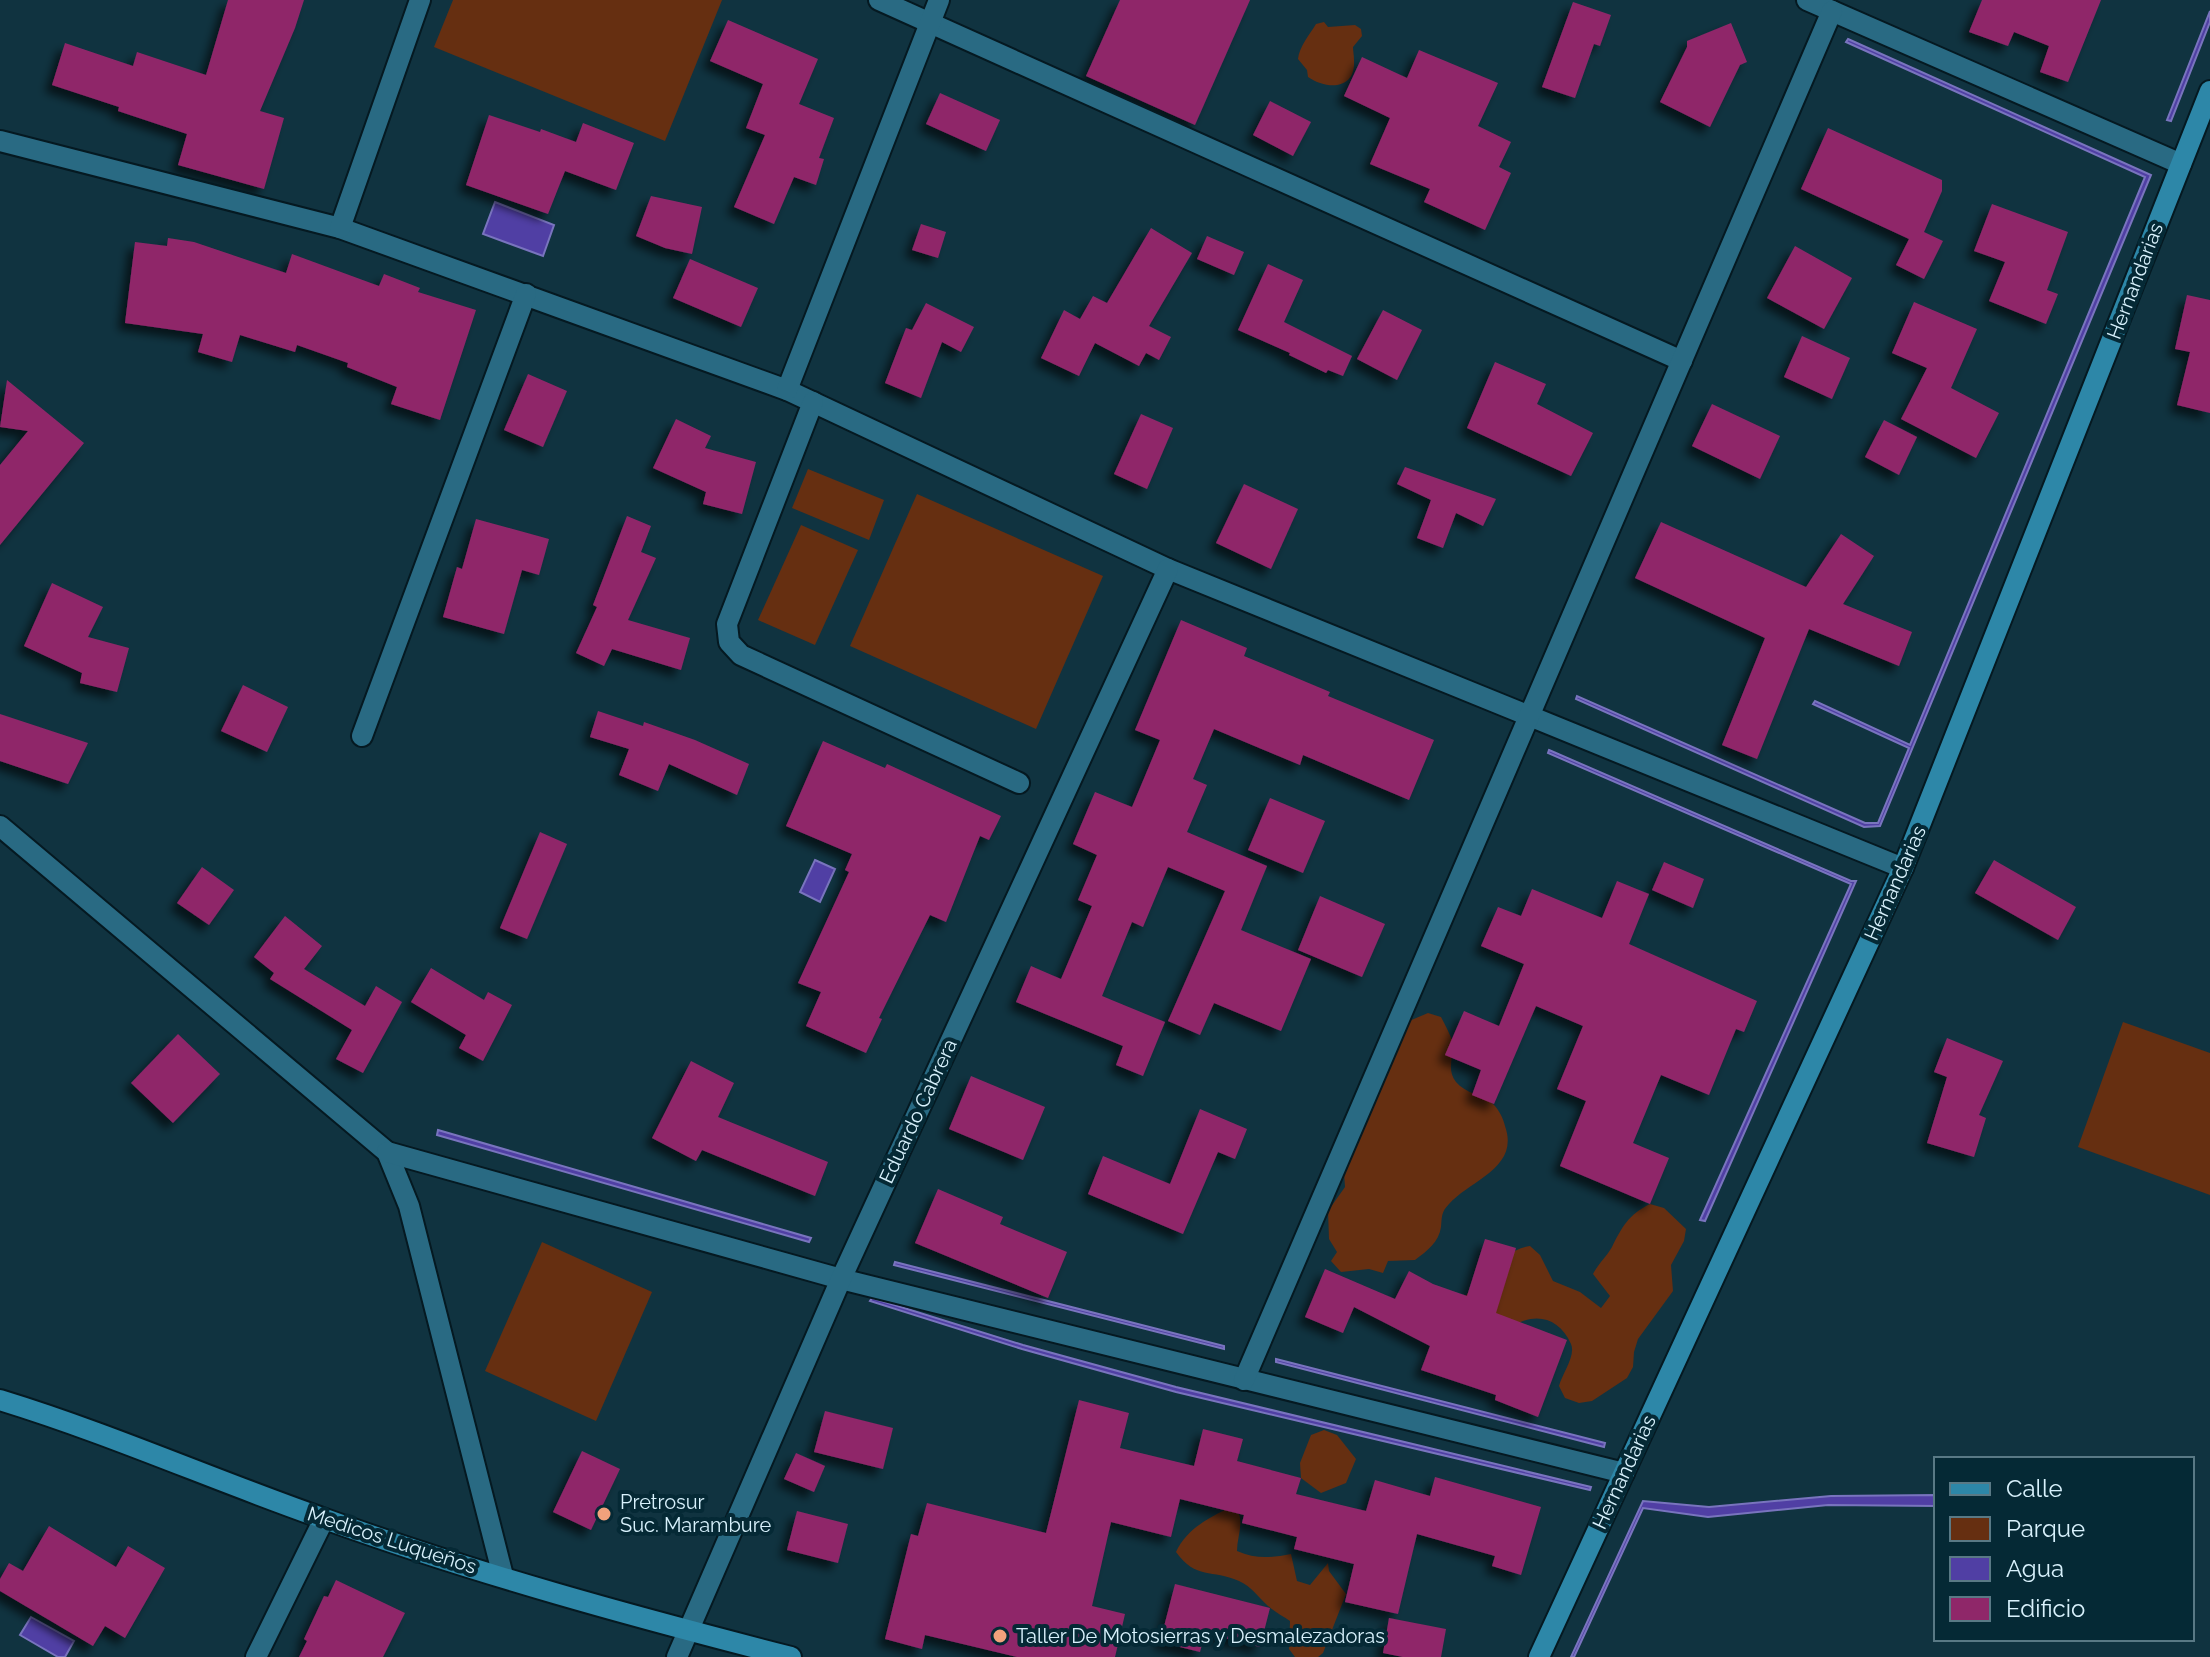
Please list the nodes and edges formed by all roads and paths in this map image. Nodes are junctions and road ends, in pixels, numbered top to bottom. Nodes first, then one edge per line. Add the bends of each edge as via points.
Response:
1 (420, 0) edge
2 (879, 0) edge
3 (939, 0) edge
4 (1807, 0) edge
5 (1832, 11) junction
6 (930, 23) junction
7 (2210, 91) edge
8 (0, 141) edge
9 (2181, 164) junction
10 (340, 228) junction
11 (526, 294) junction
12 (1682, 361) junction
13 (787, 390) junction
14 (813, 402) junction
15 (1168, 569) junction
16 (1529, 716) junction
17 (362, 736) dead end
18 (1019, 783) dead end
19 (0, 826) edge
20 (1903, 868) junction
21 (387, 1152) junction
22 (841, 1279) junction
23 (1244, 1380) junction
24 (0, 1400) edge
25 (1624, 1473) junction
26 (324, 1519) junction
27 (503, 1576) junction
28 (690, 1631) junction
29 (256, 1657) edge
30 (677, 1657) edge
31 (791, 1657) edge
32 (1539, 1657) edge

1 - 10 street
2 - 6 street
3 - 6 street
4 - 5 street
5 - 9 street
5 - 12 street
6 - 12 street
6 - 13 street
7 - 9 street, Hernandarias
8 - 10 street
9 - 20 street, Hernandarias
10 - 11 street
11 - 13 street
11 - 17 street
12 - 16 street
13 - 14 street
14 - 15 street
14 - 18 street via 727,624 729,642 741,655
15 - 16 street
15 - 22 street, Eduardo Cabrera
16 - 20 street
16 - 23 street
19 - 21 street
20 - 25 street, Hernandarias
21 - 22 street
21 - 27 street via 409,1206
22 - 23 street
22 - 28 street, Eduardo Cabrera
23 - 25 street
24 - 26 street, Medicos Luqueños
25 - 32 street, Hernandarias
26 - 27 street, Medicos Luqueños
26 - 29 street
27 - 28 street, Medicos Luqueños
28 - 30 street, Eduardo Cabrera
28 - 31 street, Medicos Luqueños

